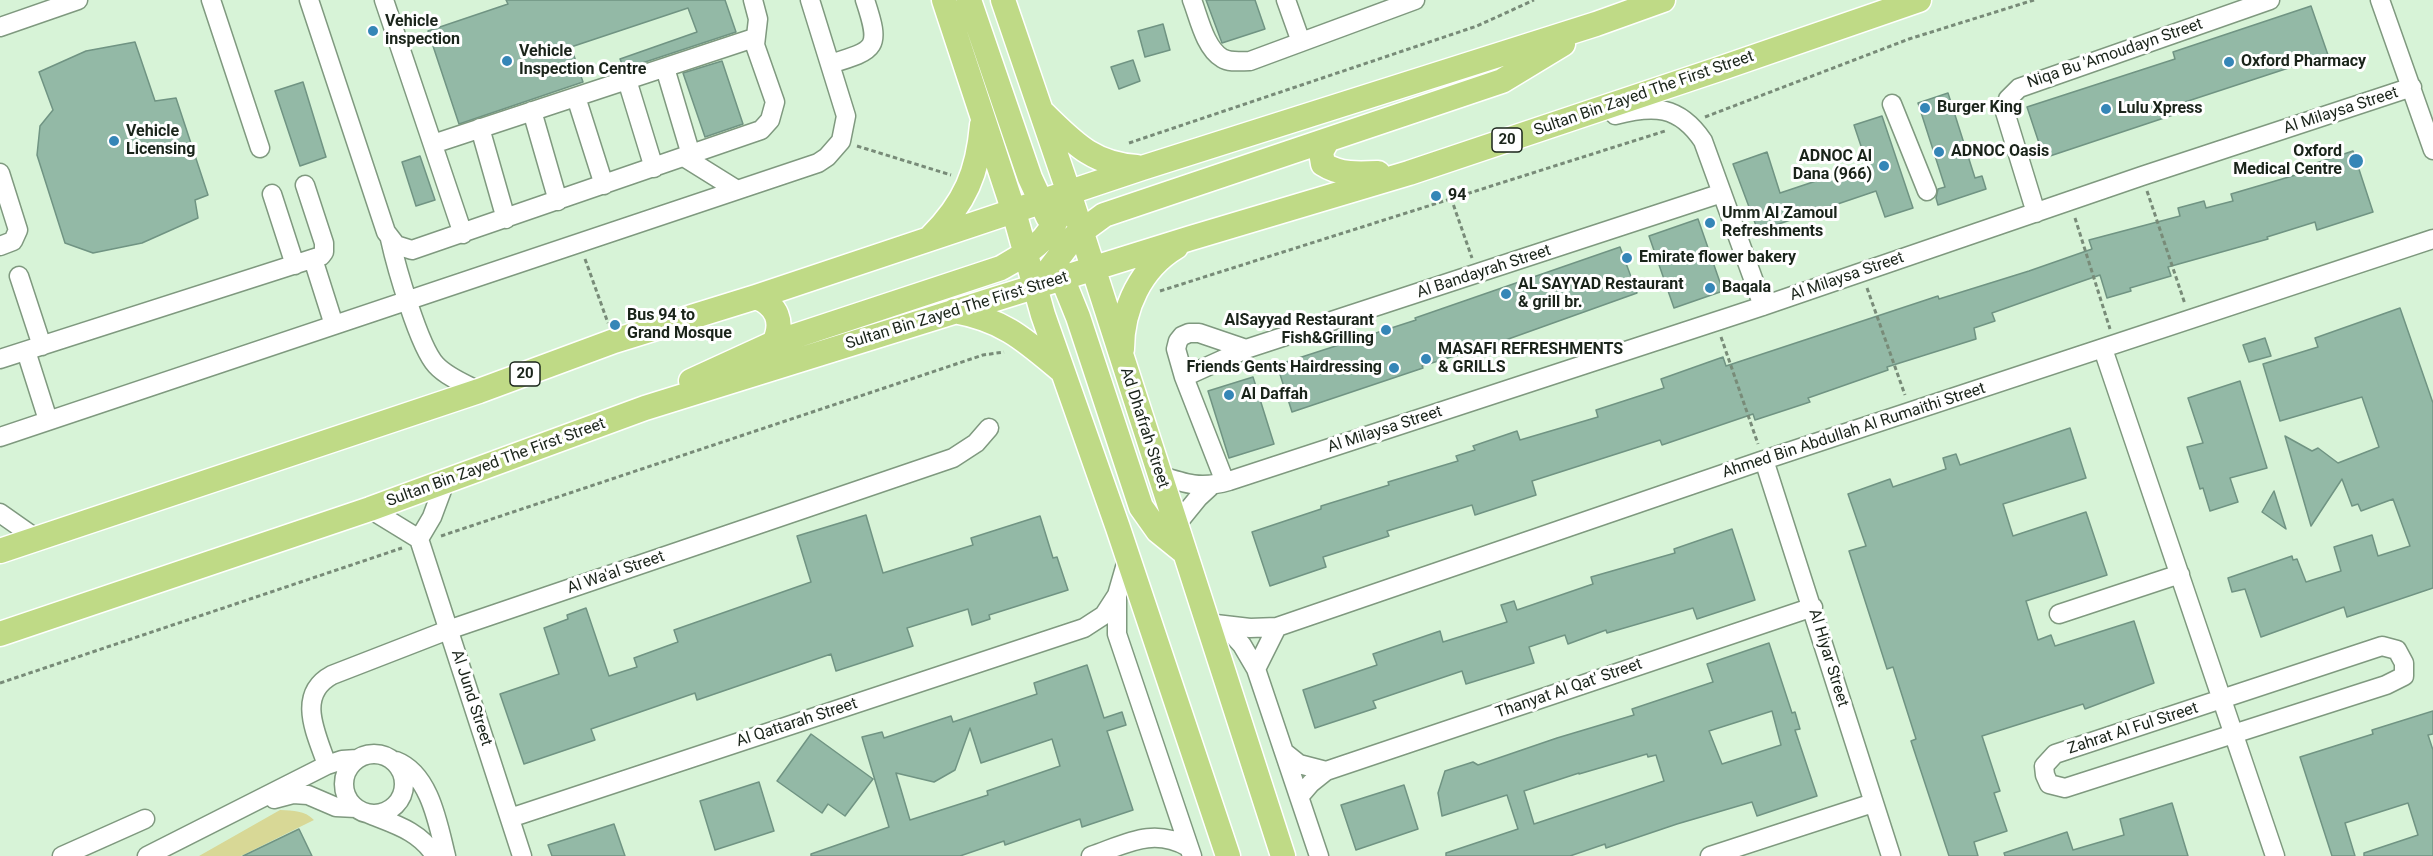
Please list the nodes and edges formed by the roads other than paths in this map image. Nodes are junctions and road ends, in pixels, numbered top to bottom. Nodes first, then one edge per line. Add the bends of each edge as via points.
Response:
1 (78, 0) edge
2 (211, 0) edge
3 (309, 0) edge
4 (384, 0) edge
5 (753, 0) edge
6 (810, 0) edge
7 (865, 0) edge
8 (944, 0) edge
9 (969, 0) edge
10 (1003, 0) edge
11 (1192, 0) edge
12 (1286, 0) edge
13 (1415, 0) edge
14 (1663, 0) edge
15 (1919, 0) edge
16 (2270, 0) edge
17 (2380, 0) edge
18 (1596, 24) junction
19 (0, 27) edge
20 (754, 38) junction
21 (1301, 42) junction
22 (830, 64) junction
23 (665, 68) junction
24 (627, 80) junction
25 (2412, 87) junction
26 (576, 97) junction
27 (1892, 104) dead end
28 (532, 111) junction
29 (1041, 111) junction
30 (983, 119) junction
31 (480, 128) junction
32 (1506, 140) junction
33 (1327, 141) junction
34 (433, 144) junction
35 (260, 148) dead end
36 (2433, 150) edge
37 (688, 156) junction
38 (654, 168) junction
39 (1142, 168) junction
40 (0, 173) edge
41 (1409, 173) junction
42 (305, 185) dead end
43 (604, 185) junction
44 (736, 190) junction
45 (1927, 191) dead end
46 (1069, 193) junction
47 (1722, 193) junction
48 (272, 194) dead end
49 (558, 201) junction
50 (1041, 203) junction
51 (1014, 212) junction
52 (2036, 213) junction
53 (506, 219) junction
54 (463, 234) junction
55 (929, 238) junction
56 (1191, 238) junction
57 (390, 239) junction
58 (2433, 239) edge
59 (0, 246) edge
60 (1056, 248) junction
61 (313, 259) junction
62 (294, 265) junction
63 (1092, 268) junction
64 (19, 276) dead end
65 (1036, 287) junction
66 (756, 297) junction
67 (408, 300) junction
68 (1763, 306) junction
69 (954, 311) junction
70 (334, 325) junction
71 (774, 343) junction
72 (2109, 347) junction
73 (34, 349) junction
74 (1246, 349) junction
75 (2, 354) edge
76 (1122, 357) junction
77 (1062, 371) junction
78 (1184, 377) junction
79 (479, 391) junction
80 (645, 408) junction
81 (48, 420) junction
82 (989, 428) dead end
83 (0, 437) edge
84 (1764, 460) junction
85 (1159, 475) junction
86 (445, 482) junction
87 (1218, 484) junction
88 (370, 508) junction
89 (0, 513) edge
90 (1176, 525) junction
91 (419, 538) junction
92 (37, 539) junction
93 (0, 551) edge
94 (1184, 552) junction
95 (1128, 557) junction
96 (2180, 574) junction
97 (1117, 595) junction
98 (1813, 607) junction
99 (2059, 614) dead end
100 (1215, 624) junction
101 (1277, 627) junction
102 (1084, 628) junction
103 (448, 630) junction
104 (3, 636) edge
105 (1125, 658) junction
106 (1256, 669) junction
107 (2223, 699) junction
108 (2234, 735) junction
109 (1284, 753) junction
110 (357, 759) junction
111 (392, 759) junction
112 (327, 765) junction
113 (1326, 771) junction
114 (1299, 797) junction
115 (1173, 803) junction
116 (1873, 803) junction
117 (252, 805) junction
118 (360, 810) junction
119 (510, 818) junction
120 (145, 819) dead end
121 (1151, 836) junction
122 (93, 850) edge
123 (1190, 851) edge
124 (62, 856) edge
125 (147, 856) edge
126 (435, 856) edge
127 (446, 856) edge
128 (522, 856) edge
129 (1090, 856) edge
130 (1228, 856) edge
131 (1283, 856) edge
132 (1318, 856) edge
133 (1710, 856) edge
134 (1892, 856) edge
135 (2275, 856) edge

1 - 19 street
2 - 35 street
3 - 57 street
4 - 34 street
5 - 20 street via 758,19
6 - 22 street
7 - 22 street via 874,32 871,46 861,55
8 - 30 main road, Ad Dhafrah Street
9 - 50 main road
10 - 29 main road, Ad Dhafrah Street
11 - 21 street via 1208,41 1223,59 1250,61
12 - 21 street
13 - 21 street
14 - 18 main road, 20
15 - 32 main road, Sultan Bin Zayed The First Street / 20
16 - 52 street, Niqa Bu 'Amoudayn Street via 2019,88 2008,99 2005,112
17 - 25 street
18 - 33 main road via 1502,81
18 - 39 main road, 20
20 - 23 street
20 - 37 street via 775,102 770,120 755,133
22 - 44 street via 846,116 841,141 818,163
23 - 24 street
23 - 37 street
24 - 26 street
24 - 38 street
25 - 36 street
25 - 52 street, Al Milaysa Street
26 - 28 street
26 - 43 street
27 - 45 street
28 - 31 street
28 - 49 street
29 - 39 main road via 1092,156 1116,166
29 - 46 main road, Ad Dhafrah Street
30 - 51 main road, Ad Dhafrah Street
30 - 55 main road via 980,152 970,184 959,204
31 - 34 street
31 - 53 street
32 - 41 main road, Sultan Bin Zayed The First Street / 20
32 - 47 street via 1545,135 1642,108 1659,108 1689,124 1703,141
33 - 41 main road via 1321,153 1323,164 1333,170 1350,174
33 - 60 main road via 1104,215
34 - 54 street
37 - 38 street
37 - 44 street
38 - 43 street
39 - 46 main road, 20
40 - 59 street via 18,230 13,241
41 - 56 main road, Sultan Bin Zayed The First Street / 20
42 - 61 street via 325,248 321,256
43 - 49 street
44 - 67 street
46 - 50 main road, 20
46 - 60 main road, Ad Dhafrah Street
47 - 68 street
47 - 74 street, Al Bandayrah Street
48 - 62 street
49 - 53 street
50 - 51 main road, 20
50 - 60 main road
51 - 55 main road, 20
51 - 60 main road, Ad Dhafrah Street
52 - 68 street, Al Milaysa Street
53 - 54 street
54 - 57 street via 412,250
55 - 66 main road, 20
56 - 63 main road, Sultan Bin Zayed The First Street / 20
56 - 76 main road via 1148,271 1134,294 1126,314
57 - 67 street
58 - 72 street, Ahmed Bin Abdullah Al Rumaithi Street
60 - 63 main road, Ad Dhafrah Street
60 - 63 main road, Sultan Bin Zayed The First Street / 20
60 - 65 main road, Ad Dhafrah Street
60 - 65 main road, Sultan Bin Zayed The First Street / 20
60 - 71 main road
60 - 94 main road via 1141,507 1158,531
61 - 62 street
61 - 70 street
62 - 73 street
63 - 76 main road, Ad Dhafrah Street
64 - 73 street
65 - 69 main road, Sultan Bin Zayed The First Street / 20
65 - 77 main road, Ad Dhafrah Street
66 - 71 main road via 773,307 778,315 779,334
66 - 79 main road, 20 via 614,341
67 - 70 street
67 - 79 street via 431,359 443,371
68 - 87 street, Al Milaysa Street
69 - 77 main road via 999,323
69 - 80 main road, Sultan Bin Zayed The First Street / 20
70 - 81 street
71 - 80 main road via 700,375
72 - 84 street, Ahmed Bin Abdullah Al Rumaithi Street
72 - 96 street
73 - 75 street
73 - 81 street
74 - 78 street, Al Bandayrah Street
74 - 78 street via 1189,333 1178,341 1176,349
76 - 85 main road, Ad Dhafrah Street
77 - 95 main road, Ad Dhafrah Street
78 - 87 street
79 - 92 main road, 20
80 - 86 main road, Sultan Bin Zayed The First Street / 20
81 - 83 street
82 - 103 street, Al Wa'al Street via 953,458
84 - 98 street, Al Hiyar Street
84 - 101 street, Ahmed Bin Abdullah Al Rumaithi Street
85 - 87 street, Al Milaysa Street via 1192,484
85 - 90 main road, Ad Dhafrah Street
86 - 88 main road, Sultan Bin Zayed The First Street / 20
86 - 91 street
87 - 90 street, Al Milaysa Street via 1192,504
88 - 91 street
88 - 104 main road, Sultan Bin Zayed The First Street / 20
89 - 92 street
90 - 94 main road, Ad Dhafrah Street
91 - 103 street, Al Jund Street
92 - 93 main road, 20
94 - 100 main road, Ad Dhafrah Street
95 - 97 street
95 - 130 main road, Ad Dhafrah Street
96 - 99 street
96 - 107 street
97 - 102 street, Al Qattarah Street via 1104,615
97 - 105 street via 1116,623
98 - 113 street, Thanyat Al Qat' Street
98 - 116 street, Al Hiyar Street
100 - 101 street, Ahmed Bin Abdullah Al Rumaithi Street
100 - 106 street via 1242,645
100 - 131 main road, Ad Dhafrah Street
101 - 106 street
102 - 105 street via 1108,639
102 - 119 street, Al Qattarah Street
103 - 112 street, Al Wa'al Street via 332,675 319,684 310,708
103 - 119 street, Al Jund Street
105 - 115 street
106 - 109 street
107 - 108 street
107 - 108 street, Zahrat Al Ful Street via 2382,646 2397,650 2404,663 2404,676 2386,685
107 - 108 street, Zahrat Al Ful Street via 2055,754 2044,766 2044,776 2049,784 2065,788
108 - 135 street
109 - 113 street via 1299,764
109 - 114 street
110 - 111 street via 374,753
110 - 112 street
110 - 118 street via 345,774 344,784 349,801
111 - 118 street via 403,774 399,802 383,813
111 - 127 street via 412,770 425,788
112 - 117 street
113 - 114 street, Thanyat Al Qat' Street
114 - 132 street
115 - 121 street
115 - 123 street
116 - 133 street
116 - 134 street, Al Hiyar Street
117 - 118 street via 300,794 315,796 336,807
117 - 125 street
118 - 126 street via 411,832
119 - 128 street, Al Jund Street
120 - 122 street
121 - 123 street via 1170,838
121 - 129 street
122 - 124 street

